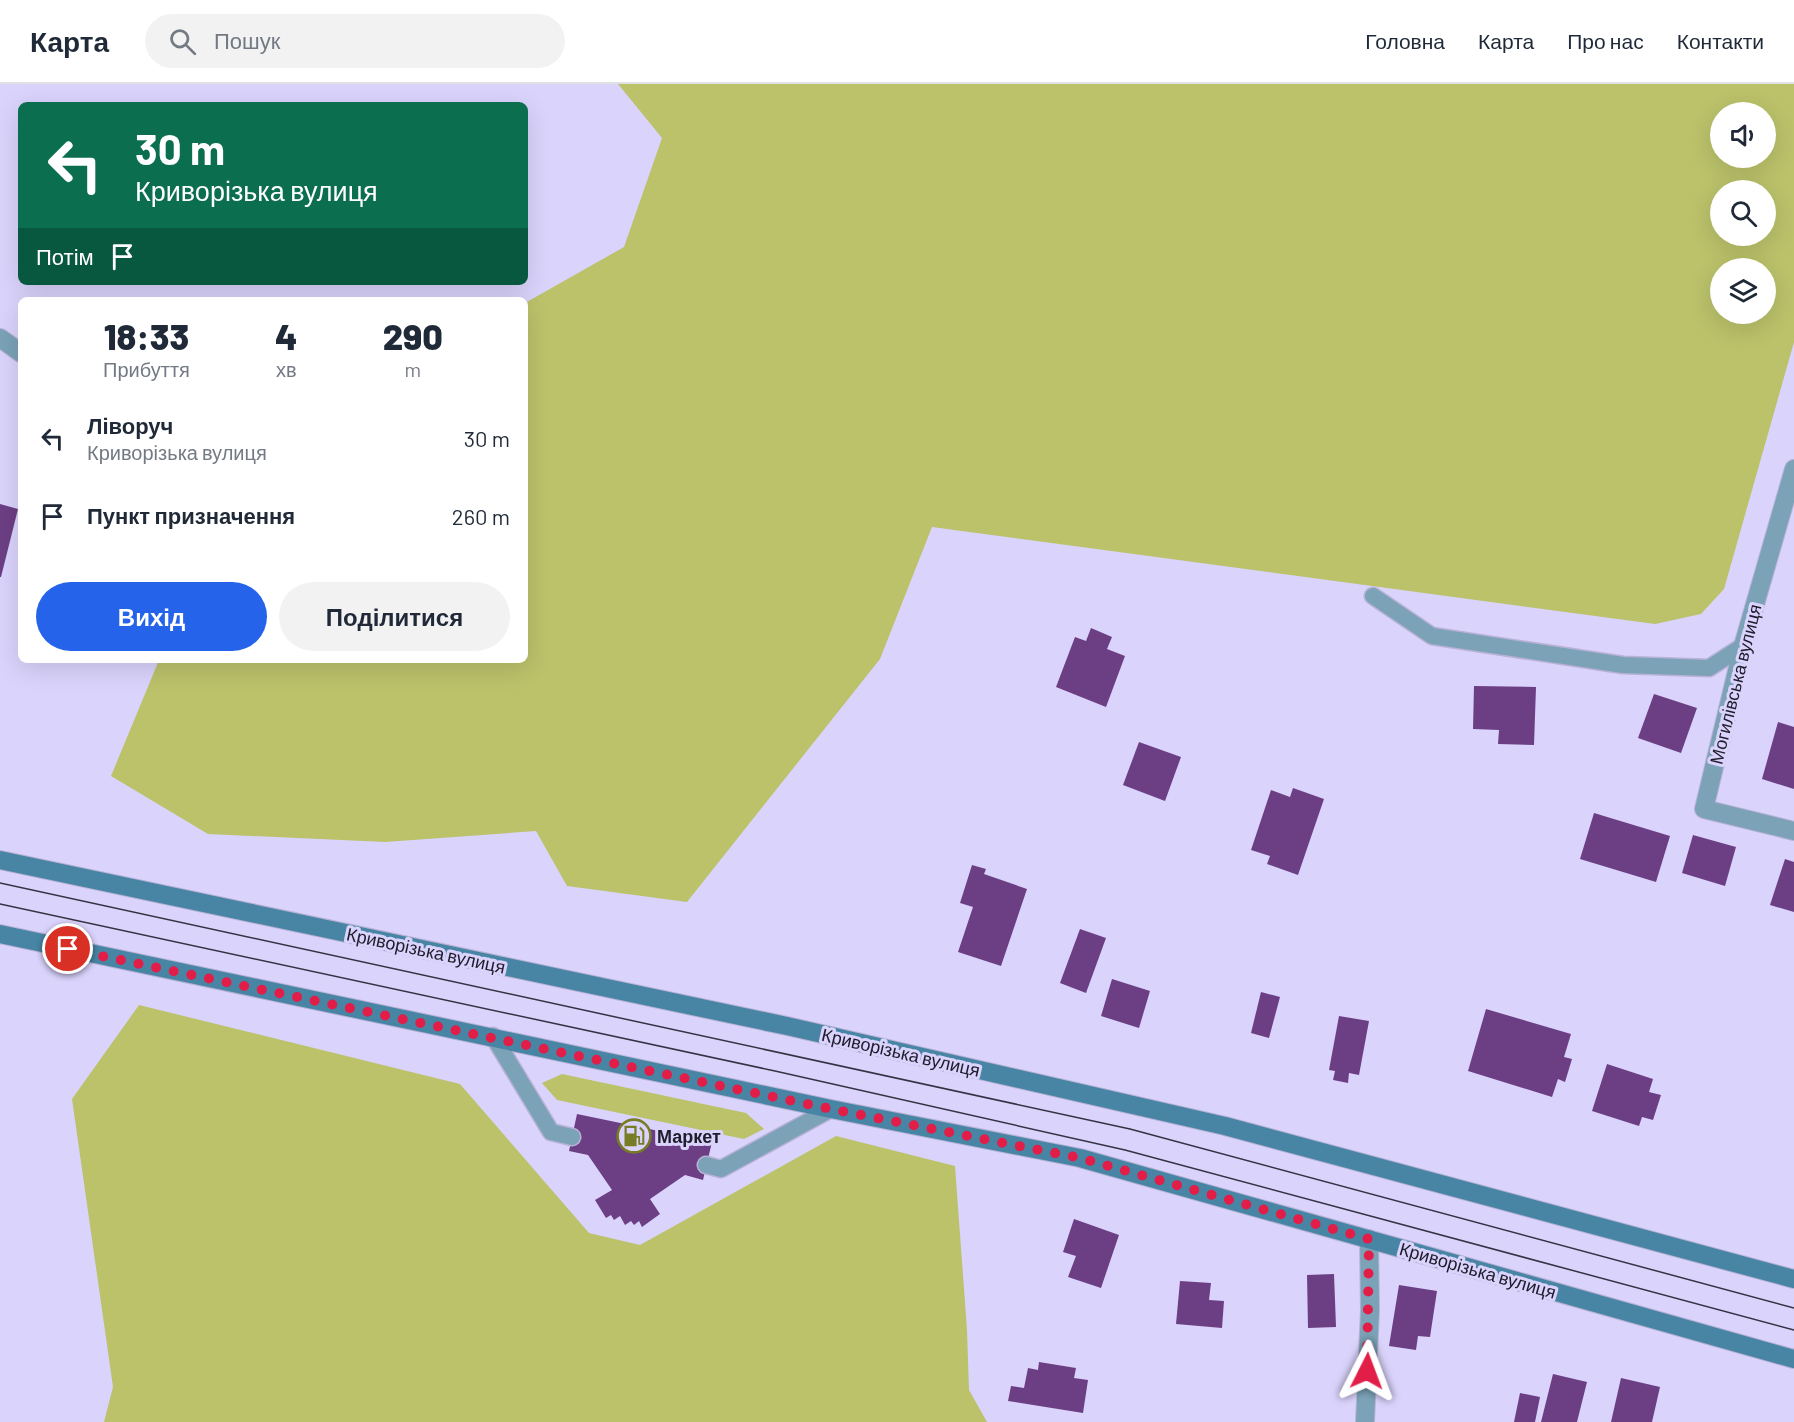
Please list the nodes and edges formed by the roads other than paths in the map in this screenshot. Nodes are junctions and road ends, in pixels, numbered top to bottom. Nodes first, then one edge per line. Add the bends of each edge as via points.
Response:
1 (0, 338) edge
2 (18, 351) edge
3 (1794, 469) edge
4 (1372, 596) dead end
5 (1743, 646) junction
6 (1794, 831) edge
7 (0, 860) edge
8 (0, 934) edge
9 (493, 1036) junction
10 (831, 1109) junction
11 (572, 1137) dead end
12 (706, 1165) dead end
13 (1369, 1239) junction
14 (1794, 1280) edge
15 (1794, 1359) edge
16 (1365, 1422) edge

1 - 2 street
3 - 5 street, Могилівська вулиця
4 - 5 lane via 1432,636 1623,665 1709,668
5 - 6 street, Могилівська вулиця via 1704,809
7 - 14 main road, Криворізька вулиця via 776,1023 1214,1123
8 - 9 main road, Криворізька вулиця
9 - 10 main road, Криворізька вулиця
9 - 11 lane via 551,1132
10 - 12 lane via 721,1168
10 - 13 main road, Криворізька вулиця via 1080,1158
13 - 15 main road, Криворізька вулиця
13 - 16 street

